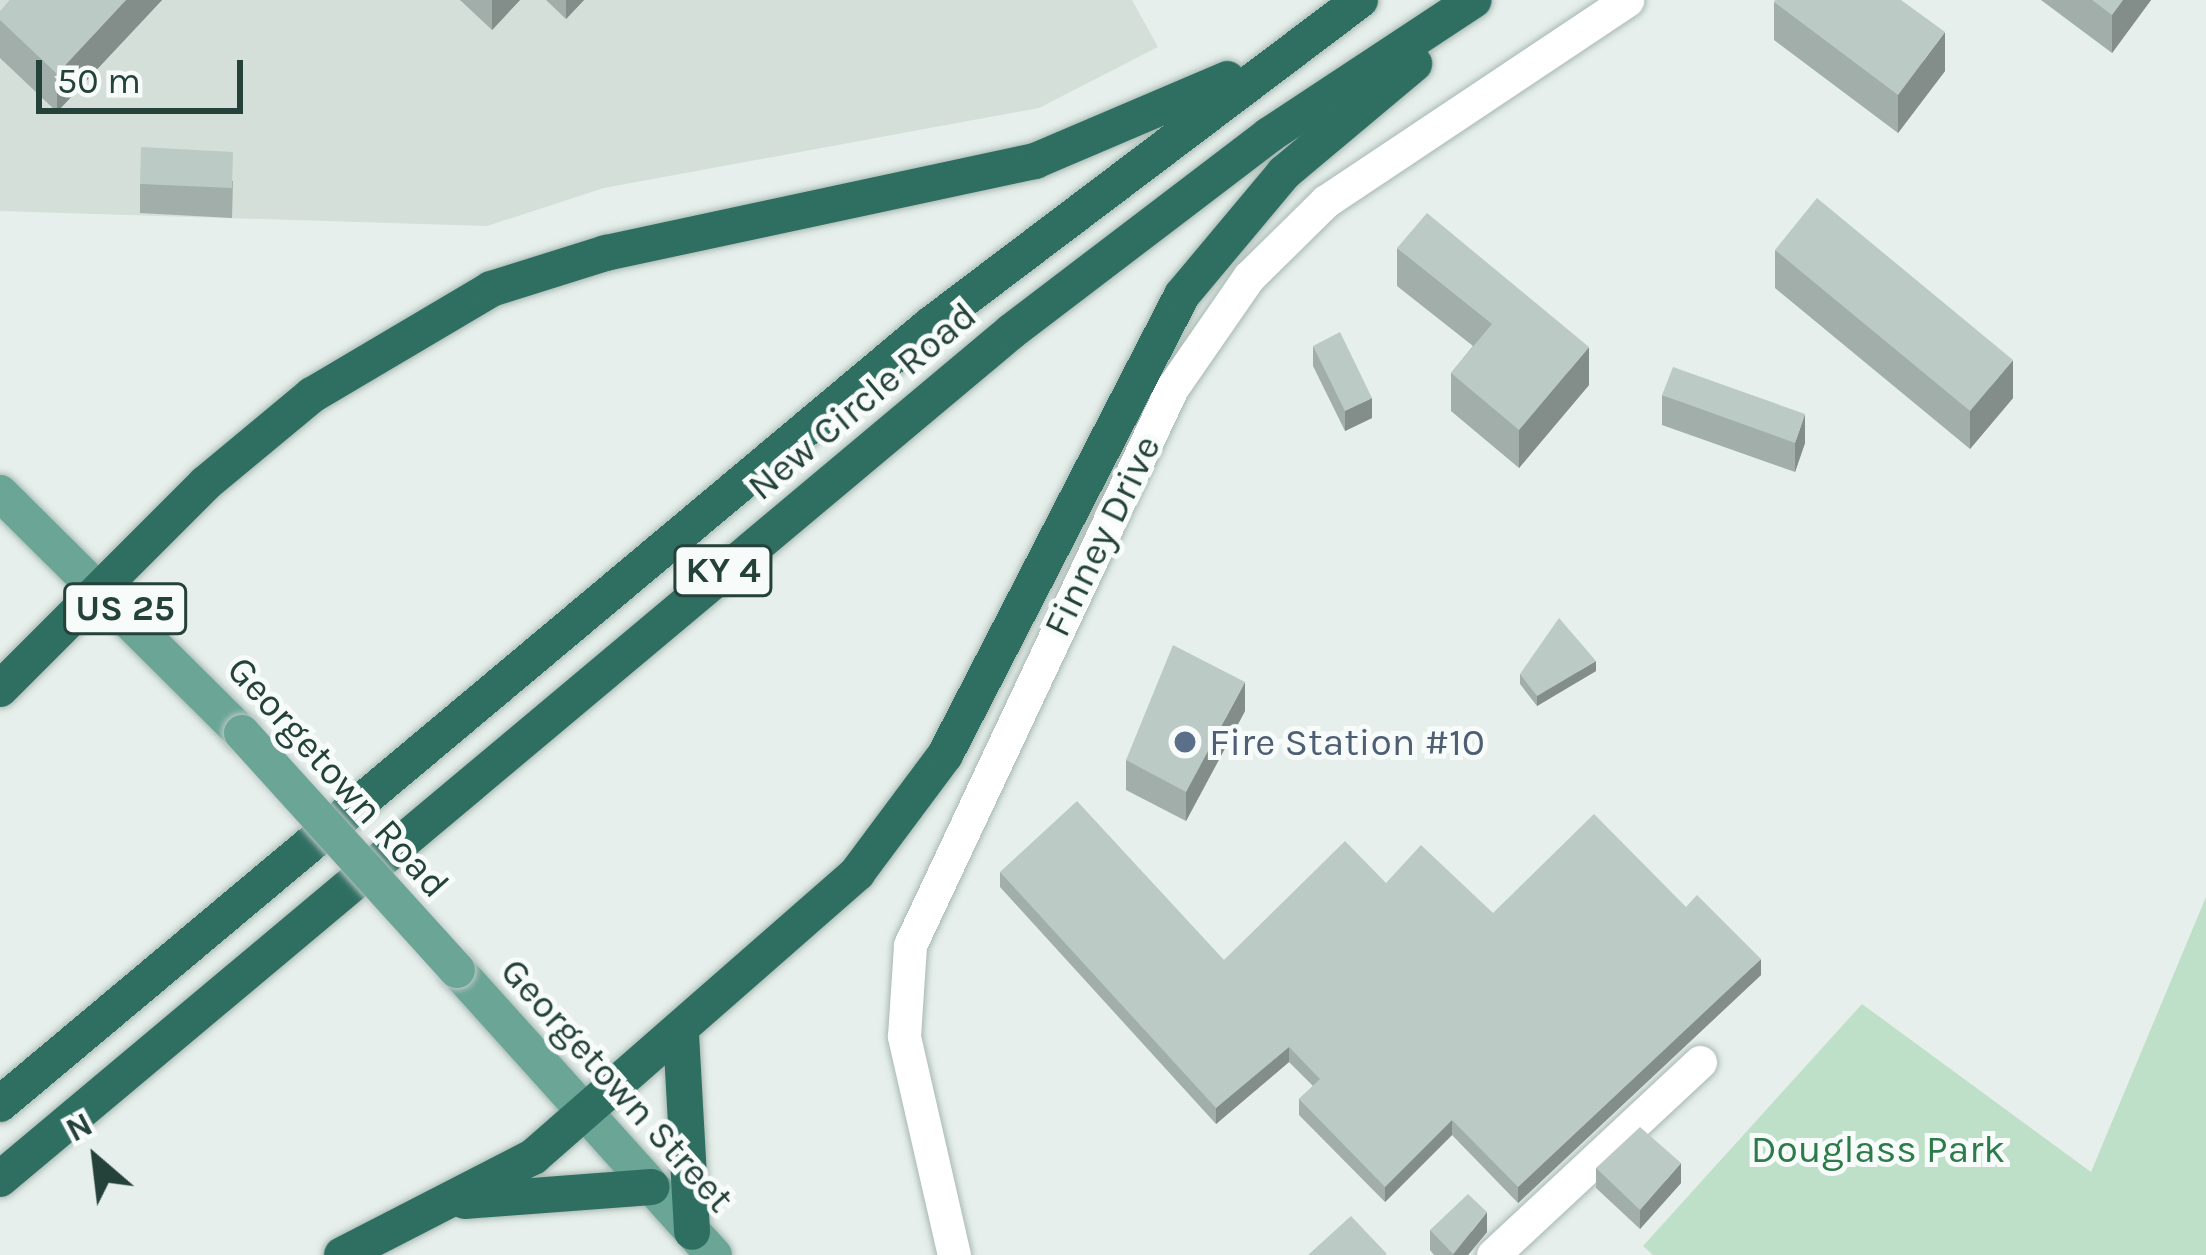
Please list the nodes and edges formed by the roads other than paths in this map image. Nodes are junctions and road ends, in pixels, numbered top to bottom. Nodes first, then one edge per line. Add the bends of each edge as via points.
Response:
1 (1360, 0) edge
2 (1474, 0) edge
3 (1491, 0) edge
4 (1627, 0) edge
5 (1290, 49) junction
6 (0, 493) edge
7 (104, 586) junction
8 (0, 689) edge
9 (457, 970) joint
10 (681, 1034) junction
11 (1700, 1062) dead end
12 (0, 1104) edge
13 (589, 1114) junction
14 (0, 1179) edge
15 (650, 1187) junction
16 (455, 1201) junction
17 (703, 1244) edge
18 (342, 1255) edge
19 (954, 1255) edge
20 (1493, 1255) edge

1 - 5 highway, KY 4
2 - 14 highway, New Circle Road / KY 4 via 1269,135 1012,332
3 - 10 highway via 1318,139 1220,245 1151,345 909,810 791,941
4 - 19 street, Finney Drive via 1326,201 1249,277 1172,388 910,945 904,1036
5 - 7 highway via 1035,161 607,253 491,289 312,395
5 - 12 highway, New Circle Road / KY 4 via 912,340
6 - 7 main road, Georgetown Road / US 25
7 - 8 highway
7 - 9 main road, Georgetown Road / US 25, bridge
9 - 13 main road, Georgetown Street / US 25
10 - 13 highway
10 - 17 highway
11 - 20 street
13 - 15 main road, Georgetown Street / US 25
13 - 16 highway
15 - 16 highway
15 - 17 main road, Georgetown Street / US 25
16 - 18 highway

